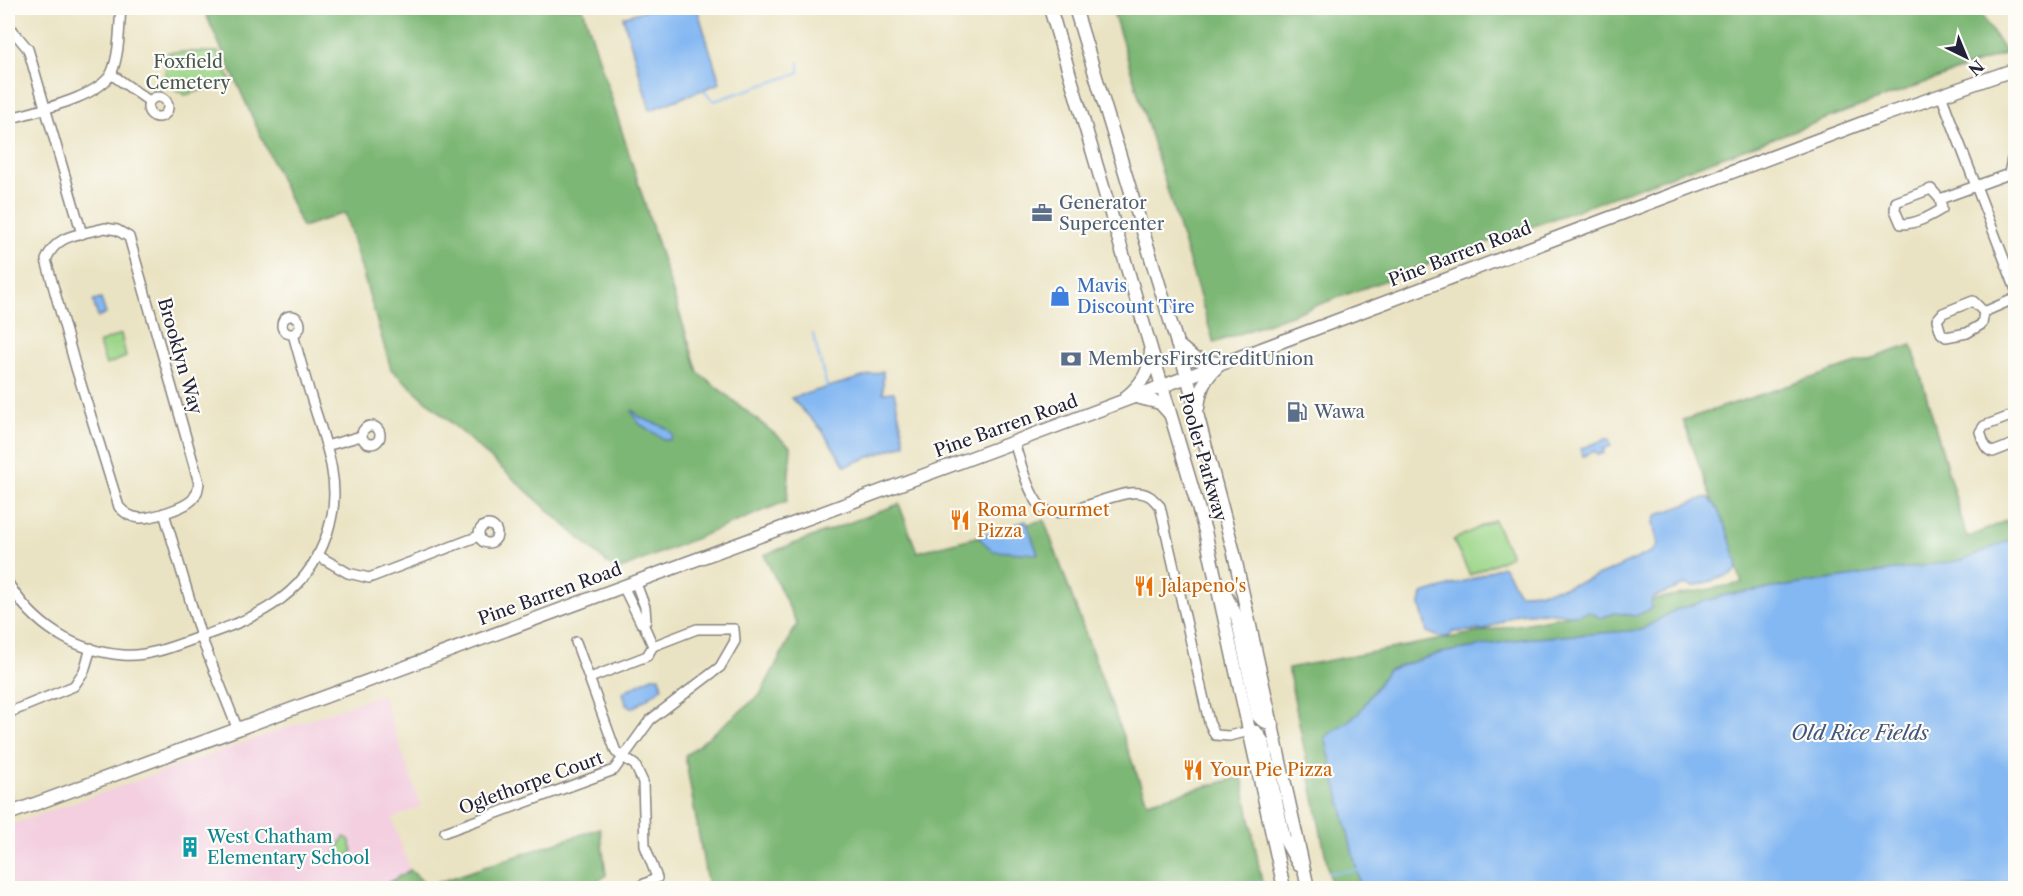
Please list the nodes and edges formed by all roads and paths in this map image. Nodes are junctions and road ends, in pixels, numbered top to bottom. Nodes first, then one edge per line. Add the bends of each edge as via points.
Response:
1 (121, 8) edge
2 (1050, 8) edge
3 (1073, 8) edge
4 (8, 25) edge
5 (2016, 69) edge
6 (111, 74) junction
7 (1941, 95) junction
8 (149, 101) dead end
9 (45, 107) junction
10 (8, 119) edge
11 (2016, 158) edge
12 (2012, 176) edge
13 (1976, 186) junction
14 (1940, 199) junction
15 (82, 234) junction
16 (2015, 286) edge
17 (2016, 298) edge
18 (1984, 312) junction
19 (293, 334) dead end
20 (1177, 344) junction
21 (1152, 347) junction
22 (1221, 363) junction
23 (1187, 376) junction
24 (1164, 386) junction
25 (1135, 397) junction
26 (1118, 403) junction
27 (1197, 414) junction
28 (2016, 414) edge
29 (1173, 420) junction
30 (361, 436) dead end
31 (1014, 442) junction
32 (2016, 443) edge
33 (326, 446) junction
34 (164, 513) junction
35 (479, 536) dead end
36 (317, 555) junction
37 (1215, 575) junction
38 (8, 583) edge
39 (629, 584) junction
40 (201, 636) junction
41 (576, 642) dead end
42 (653, 646) junction
43 (91, 648) junction
44 (590, 678) junction
45 (8, 713) edge
46 (1273, 725) junction
47 (238, 730) junction
48 (1250, 731) junction
49 (624, 758) junction
50 (8, 814) edge
51 (444, 832) dead end
52 (1307, 883) edge
53 (636, 888) edge
54 (1284, 888) edge

1 - 6 street
2 - 21 main road, Pooler Parkway
3 - 20 main road, Pooler Parkway
4 - 9 street via 28,49
5 - 7 main road, Pine Barren Road
6 - 8 street
6 - 9 street via 95,89
7 - 13 street
7 - 22 main road, Pine Barren Road
9 - 10 street
9 - 15 street
11 - 12 street via 2012,159
12 - 13 street
13 - 14 street
13 - 16 street
14 - 14 street via 1942,209 1911,224 1901,224 1896,202 1930,189
15 - 34 street, Brooklyn Way via 59,240 46,260 76,368 119,507 127,515 141,518
15 - 34 street, Brooklyn Way via 105,228 129,237 199,483 191,501
17 - 18 street
18 - 18 street via 1973,301 1943,313 1937,320 1941,333 1946,337 1967,333 1982,324
19 - 33 street
20 - 22 main road via 1195,359
20 - 23 main road, Pooler Parkway
21 - 24 main road, Pooler Parkway
21 - 26 main road via 1147,373
22 - 23 main road, Pine Barren Road
22 - 27 main road via 1204,380
23 - 24 main road, Pine Barren Road
23 - 27 main road, Pooler Parkway
24 - 25 main road, Pine Barren Road
24 - 29 main road, Pooler Parkway
25 - 26 main road, Pine Barren Road
25 - 29 main road via 1160,403
26 - 31 main road, Pine Barren Road
27 - 46 main road, Pooler Parkway
28 - 32 street via 1984,426 1980,432 1987,449 1993,452
29 - 37 main road, Pooler Parkway
30 - 33 street
31 - 39 main road, Pine Barren Road
31 - 48 street via 1035,499 1043,509 1057,513 1133,492 1148,495 1160,506 1209,722 1215,735
33 - 36 street via 335,493 331,519
34 - 40 street
35 - 36 street via 369,578 348,573
36 - 40 street via 296,585 274,605
37 - 46 main road via 1237,617 1258,716
37 - 48 main road, Pooler Parkway
38 - 43 street via 26,610 43,625
39 - 42 street via 636,616 644,624
39 - 47 main road, Pine Barren Road
40 - 43 street via 136,655
40 - 47 street
41 - 44 street
42 - 44 street via 644,658
42 - 49 street via 700,628 734,629 735,638 717,669 650,720
43 - 45 street via 84,671 74,686
44 - 49 street via 616,752
46 - 52 main road, Pooler Parkway
47 - 50 main road, Pine Barren Road
48 - 52 main road via 1256,732 1263,742 1284,838
48 - 54 main road, Pooler Parkway
49 - 51 street, Oglethorpe Court via 611,771
49 - 53 street via 635,765 644,785 645,846 657,878

